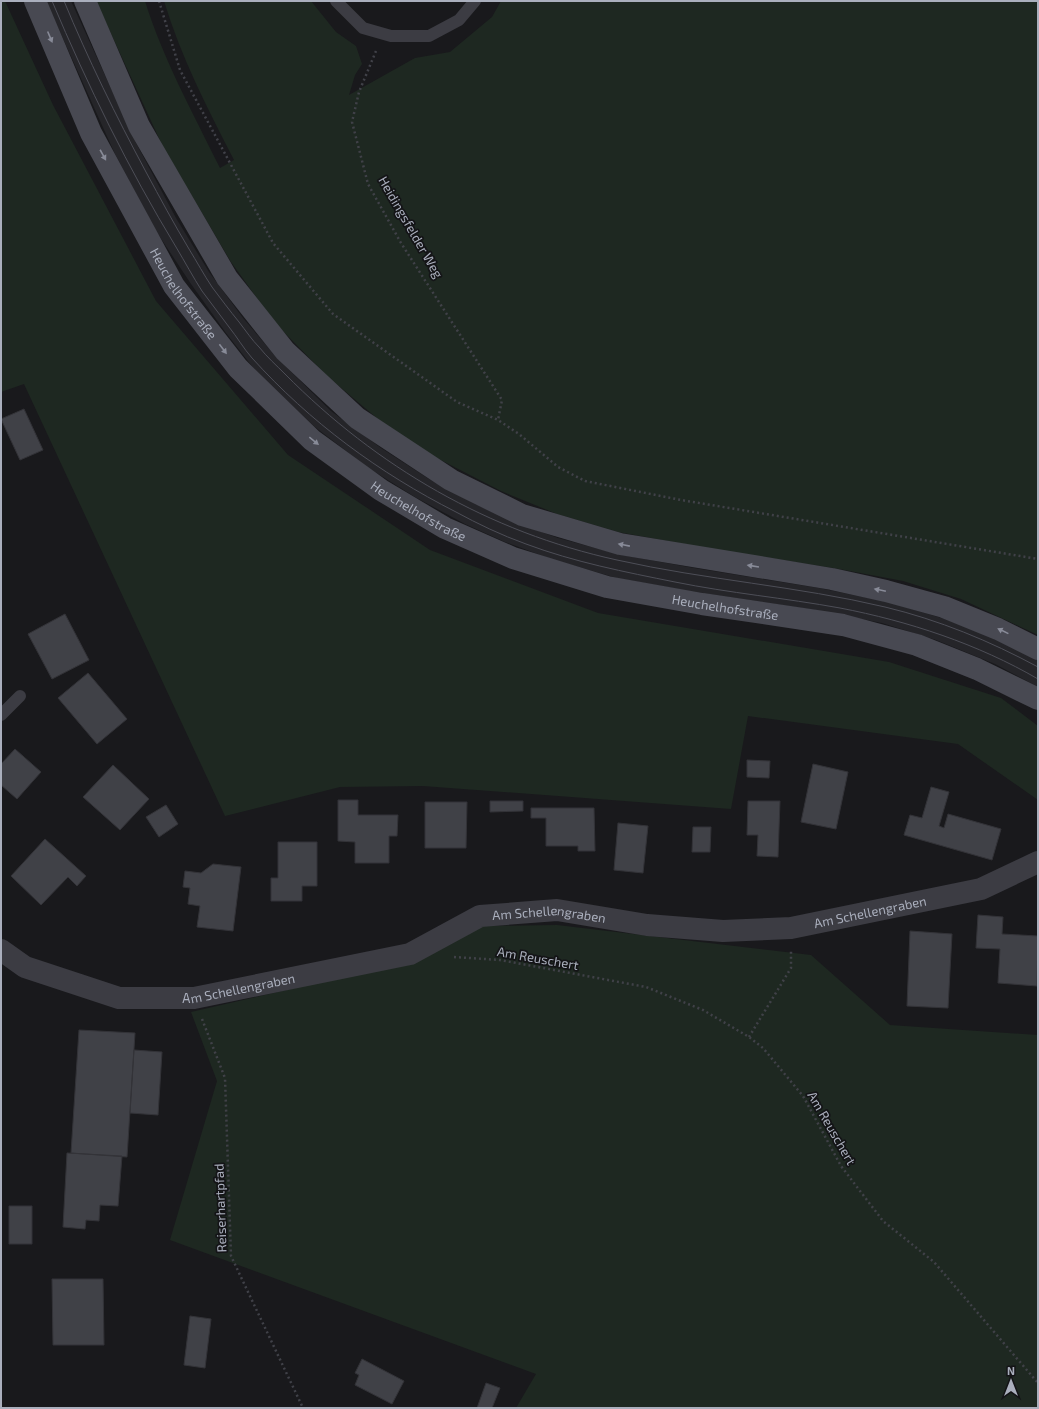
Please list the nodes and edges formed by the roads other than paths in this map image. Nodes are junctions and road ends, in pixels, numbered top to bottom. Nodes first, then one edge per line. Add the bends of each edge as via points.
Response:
1 (35, 1) edge
2 (85, 1) edge
3 (336, 1) edge
4 (475, 1) edge
5 (1038, 649) edge
6 (20, 696) dead end
7 (1038, 699) edge
8 (1, 715) edge
9 (1038, 862) edge
10 (1, 950) edge

1 -> 7 main road, Heuchelhofstraße via 91,133 174,286 238,368 312,440 381,490 445,528 514,558 607,587 850,627 917,645 977,669
5 -> 2 main road via 944,607 886,591 832,579 620,544 522,515 452,480 357,418 285,351 227,278 138,126
3 - 4 lane via 363,28 391,36 429,36 459,20
6 - 8 lane
9 - 10 street, Am Schellengraben via 981,889 791,928 723,931 647,925 557,910 480,916 410,954 194,998 119,998 24,967

